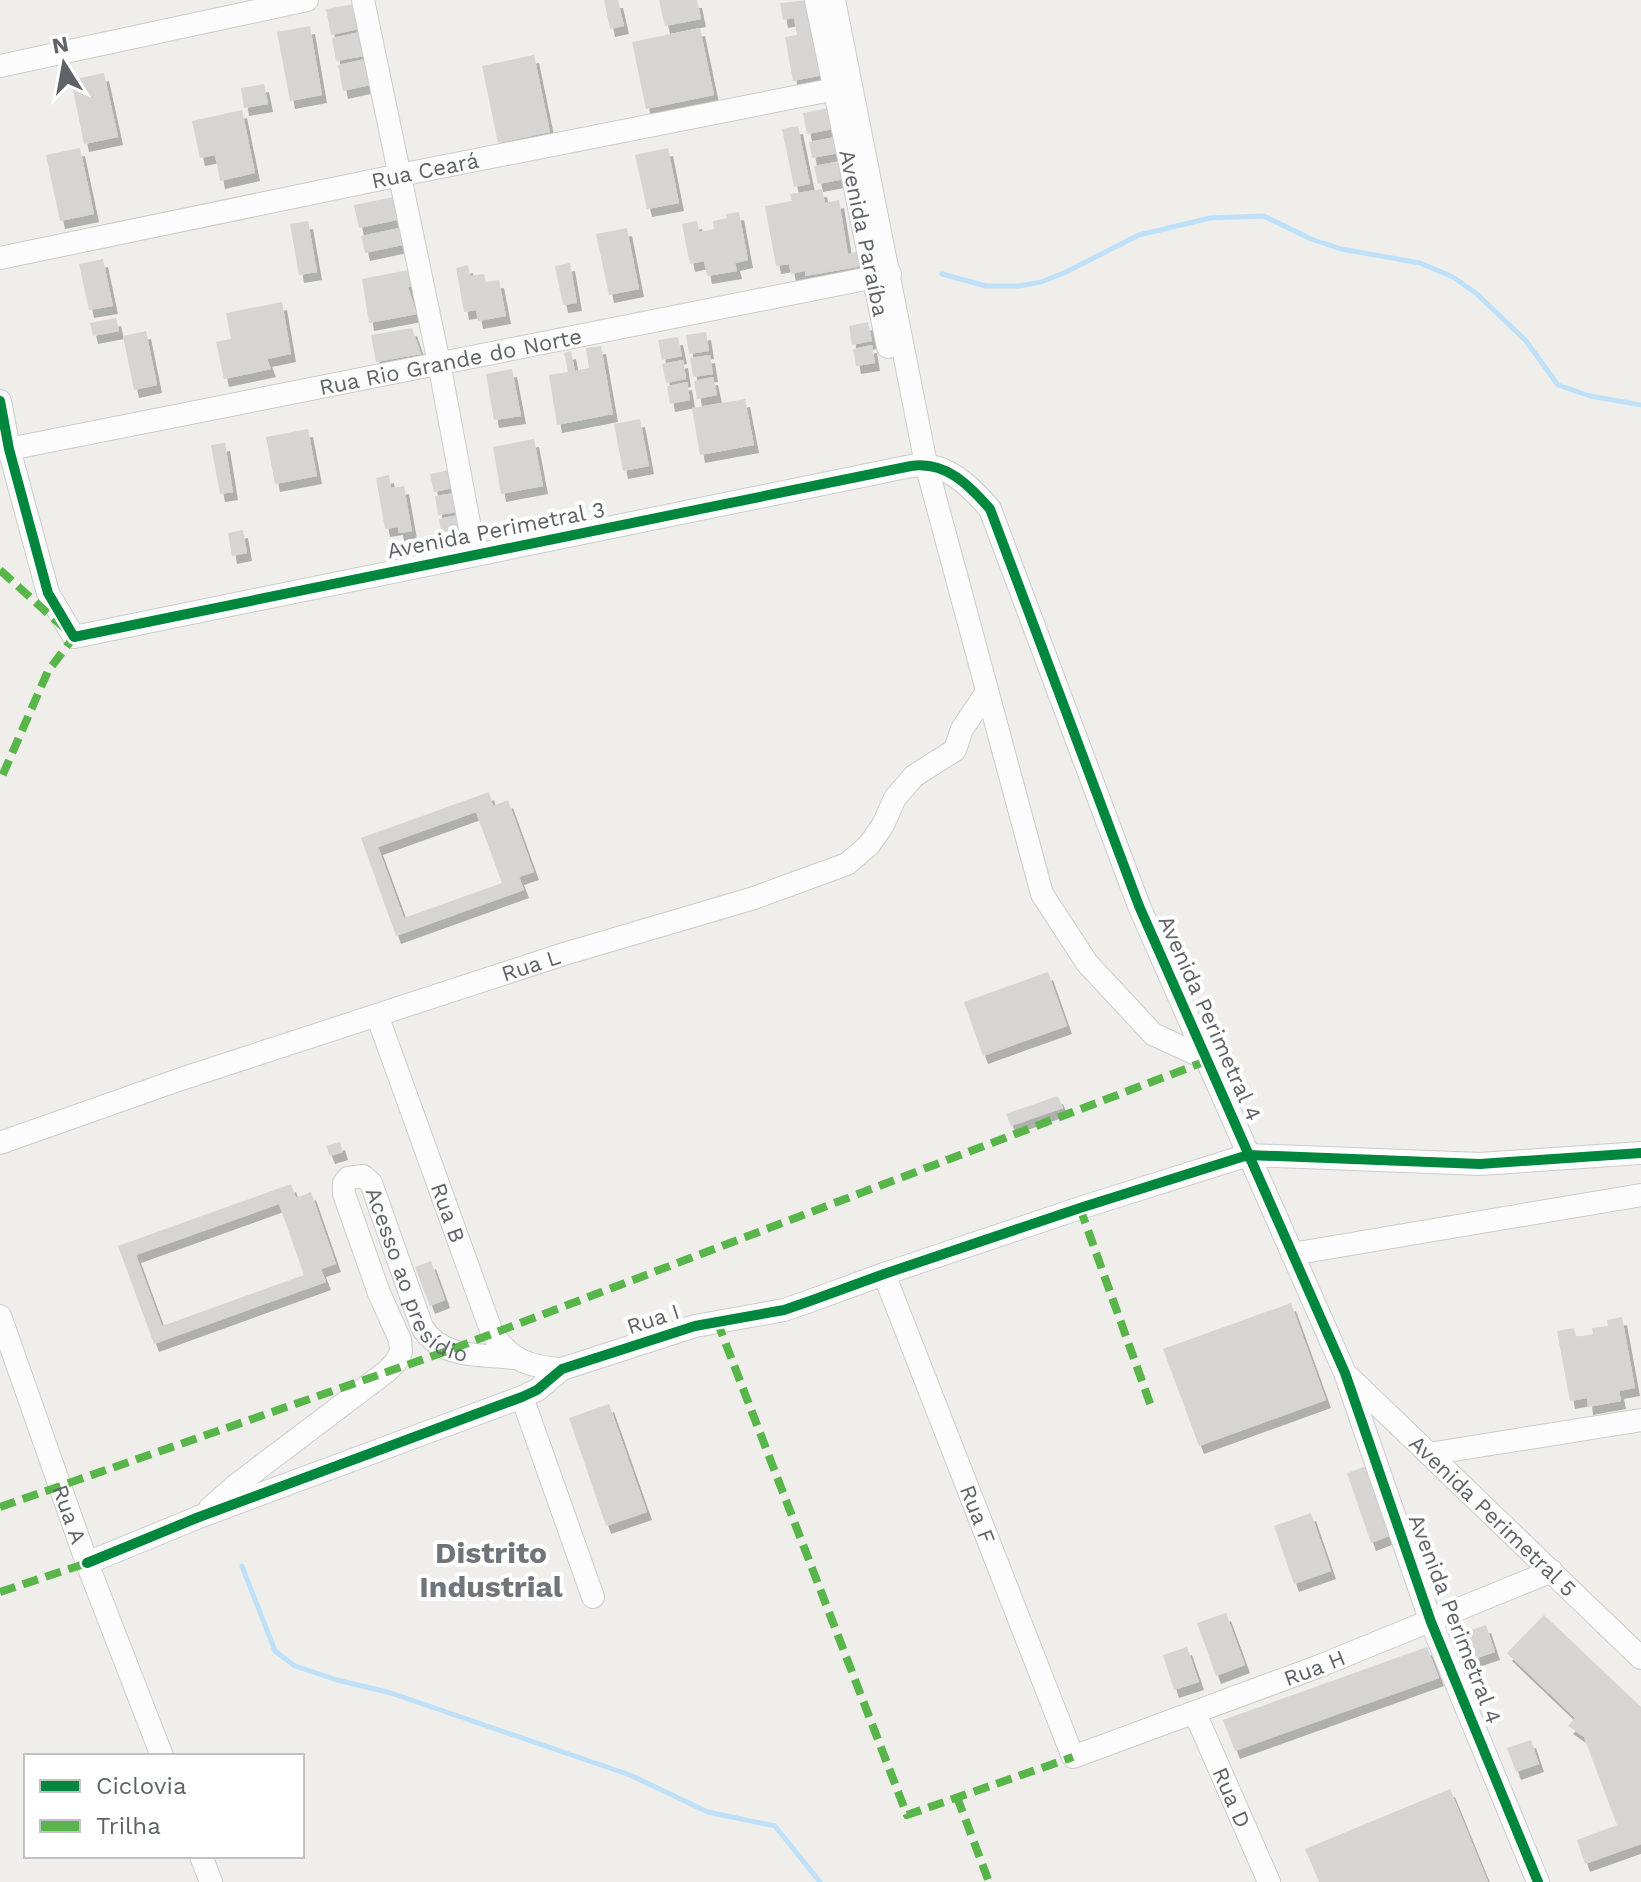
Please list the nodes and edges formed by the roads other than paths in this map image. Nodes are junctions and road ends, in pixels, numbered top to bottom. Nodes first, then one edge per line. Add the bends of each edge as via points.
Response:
1 (307, 0) edge
2 (363, 0) edge
3 (816, 0) edge
4 (834, 0) edge
5 (0, 66) edge
6 (843, 88) junction
7 (400, 175) junction
8 (0, 258) edge
9 (882, 275) junction
10 (439, 363) junction
11 (0, 401) edge
12 (9, 449) junction
13 (919, 465) junction
14 (475, 555) junction
15 (987, 692) junction
16 (377, 1015) junction
17 (1209, 1060) junction
18 (0, 1143) edge
19 (1641, 1153) edge
20 (1248, 1155) junction
21 (1641, 1195) edge
22 (1292, 1254) junction
23 (884, 1274) junction
24 (0, 1316) edge
25 (513, 1358) junction
26 (562, 1369) junction
27 (1345, 1373) junction
28 (522, 1397) junction
29 (1641, 1420) edge
30 (1429, 1454) junction
31 (199, 1517) junction
32 (87, 1563) junction
33 (1552, 1571) junction
34 (593, 1597) dead end
35 (1431, 1622) junction
36 (1632, 1641) edge
37 (1641, 1658) edge
38 (1195, 1713) junction
39 (161, 1754) edge
40 (1073, 1757) joint
41 (202, 1858) edge
42 (211, 1882) edge
43 (1269, 1882) edge
44 (1538, 1882) edge

1 - 5 street
2 - 7 street
3 - 6 street, Avenida Paraíba
4 - 6 street, Avenida Paraíba
6 - 7 street, Rua Ceará
6 - 9 street, Avenida Paraíba
7 - 8 street, Rua Ceará
7 - 10 street
9 - 10 street, Rua Rio Grande do Norte
9 - 13 street, Avenida Paraíba
10 - 12 street, Rua Rio Grande do Norte
10 - 14 street
11 - 12 street
12 - 14 street, Avenida Perimetral 3 via 48,593 74,637
13 - 14 street, Avenida Perimetral 3
13 - 15 street, Avenida Paraíba
13 - 17 street, Avenida Perimetral 4 via 958,477 990,509 1139,906
15 - 16 street, Rua L via 962,729 955,750 914,776 869,845 847,864
15 - 17 street, Avenida Paraíba via 1042,894 1087,963 1153,1034
16 - 18 street, Rua L
16 - 25 street, Rua B via 492,1333
17 - 20 street, Avenida Perimetral 4
19 - 20 street via 1480,1164
20 - 22 street, Avenida Perimetral 4
20 - 23 street, Rua I
21 - 22 street
22 - 27 street, Avenida Perimetral 4
23 - 26 street, Rua I via 784,1310 695,1326
23 - 40 street, Rua F
24 - 32 street, Rua A
25 - 26 street
25 - 31 street, Acesso ao presídio via 447,1351 428,1338 371,1183 363,1176 348,1178 344,1194 401,1352 386,1372
26 - 28 street, Rua I
27 - 30 street, Avenida Perimetral 5
27 - 35 street, Avenida Perimetral 4
28 - 31 street, Rua I
28 - 34 street
29 - 30 street
30 - 33 street, Avenida Perimetral 5
31 - 32 street, Rua I
32 - 39 street, Rua A
33 - 35 street, Rua H
33 - 36 street, Avenida Perimetral 5
35 - 38 street, Rua H
35 - 44 street, Avenida Perimetral 4
36 - 37 street, Avenida Perimetral 5
38 - 40 street, Rua H
38 - 43 street, Rua D
41 - 42 street

